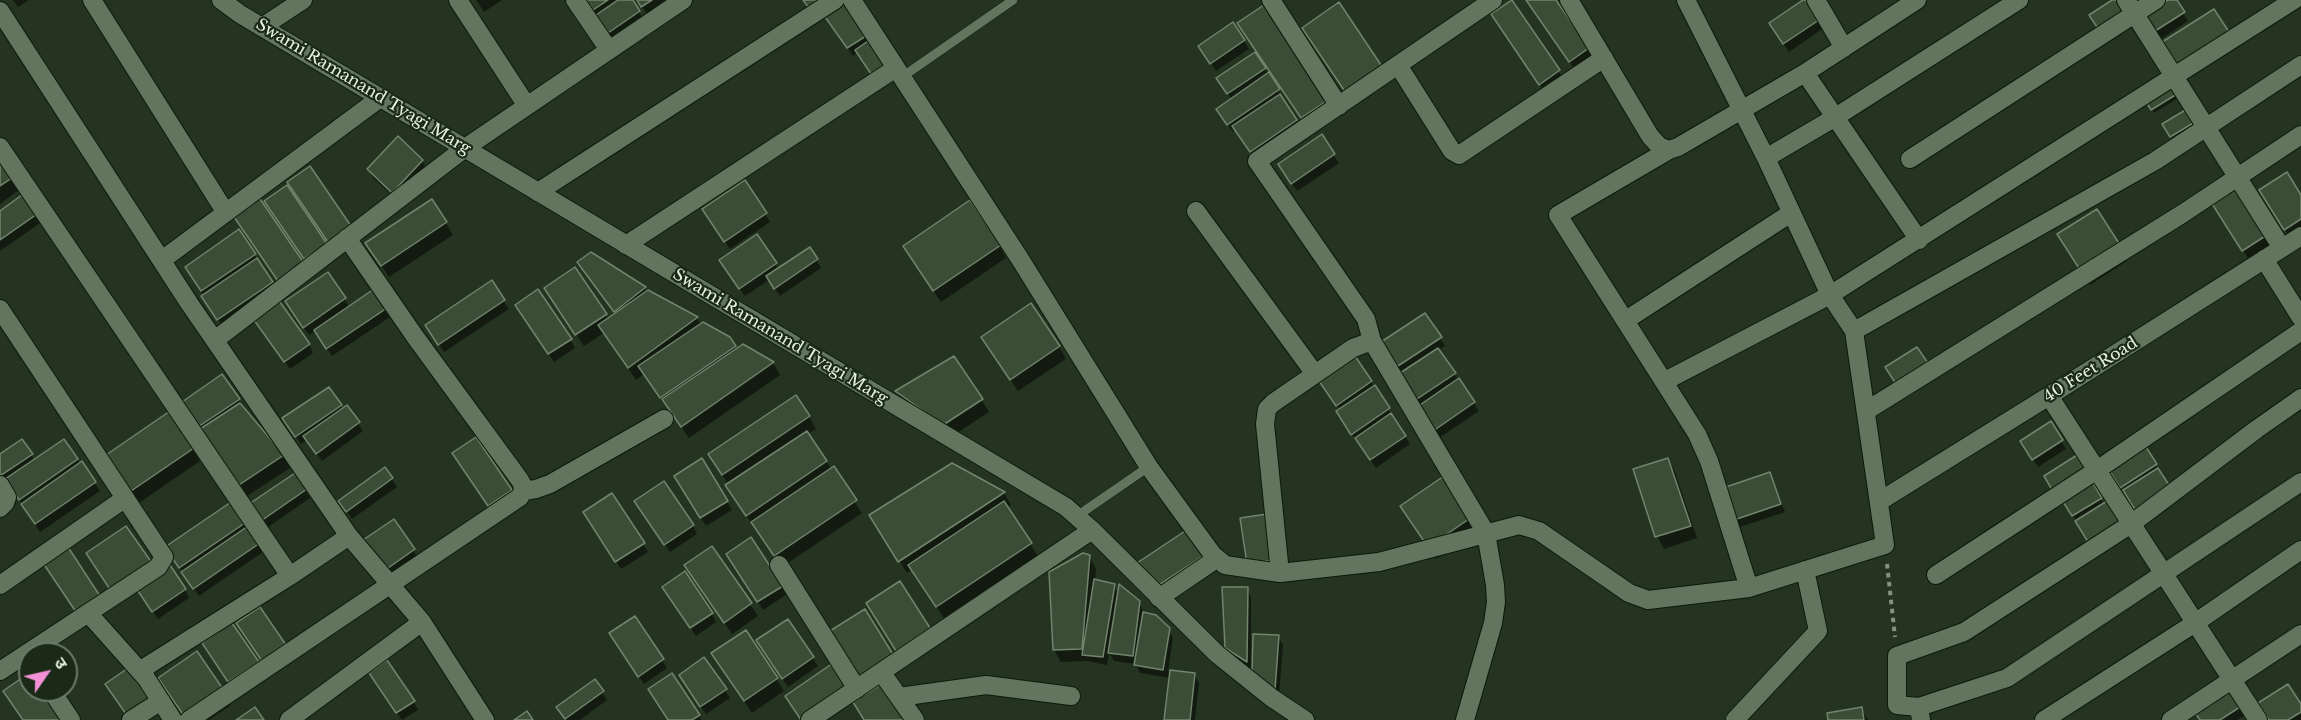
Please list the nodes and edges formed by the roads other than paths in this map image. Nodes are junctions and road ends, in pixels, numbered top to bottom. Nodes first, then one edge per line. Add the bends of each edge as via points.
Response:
1 (92, 0) edge
2 (220, 0) edge
3 (303, 0) edge
4 (458, 0) edge
5 (575, 0) edge
6 (683, 0) edge
7 (835, 0) edge
8 (852, 0) edge
9 (1013, 0) edge
10 (1271, 0) edge
11 (1493, 0) edge
12 (1569, 0) edge
13 (1686, 0) edge
14 (1816, 0) edge
15 (1917, 0) edge
16 (2019, 0) edge
17 (2156, 0) edge
18 (2294, 0) edge
19 (2131, 7) edge
20 (0, 11) edge
21 (262, 27) junction
22 (1844, 48) junction
23 (609, 50) junction
24 (1604, 58) junction
25 (1398, 65) junction
26 (2301, 65) edge
27 (899, 73) junction
28 (1805, 73) junction
29 (2174, 76) junction
30 (380, 98) junction
31 (527, 106) junction
32 (1339, 106) junction
33 (1741, 109) junction
34 (1834, 118) junction
35 (2207, 127) junction
36 (2301, 135) edge
37 (0, 147) edge
38 (465, 148) junction
39 (1669, 150) junction
40 (1766, 158) junction
41 (1910, 159) dead end
42 (2238, 177) junction
43 (538, 192) junction
44 (1196, 211) dead end
45 (226, 213) junction
46 (1791, 213) junction
47 (2301, 236) edge
48 (347, 238) junction
49 (1919, 240) junction
50 (626, 245) junction
51 (2282, 248) junction
52 (2264, 259) junction
53 (162, 260) junction
54 (1830, 295) junction
55 (0, 309) edge
56 (2301, 318) edge
57 (1626, 320) junction
58 (1854, 331) junction
59 (2301, 331) edge
60 (214, 340) junction
61 (1372, 341) junction
62 (1315, 374) junction
63 (1665, 381) junction
64 (2049, 396) junction
65 (2301, 398) edge
66 (1866, 411) junction
67 (664, 419) dead end
68 (2097, 470) junction
69 (1141, 472) dead end
70 (2301, 482) edge
71 (0, 485) edge
72 (523, 491) junction
73 (124, 499) junction
74 (1880, 501) junction
75 (0, 508) edge
76 (1077, 516) junction
77 (2131, 524) junction
78 (1092, 530) junction
79 (1486, 533) junction
80 (349, 536) junction
81 (2301, 550) edge
82 (1216, 560) junction
83 (779, 565) dead end
84 (1805, 570) junction
85 (1281, 573) junction
86 (2163, 574) junction
87 (1936, 575) dead end
88 (290, 576) junction
89 (0, 585) edge
90 (392, 585) junction
91 (1749, 588) junction
92 (1159, 598) junction
93 (89, 614) junction
94 (422, 622) junction
95 (2195, 624) junction
96 (2301, 634) edge
97 (48, 642) edge
98 (18, 661) edge
99 (0, 671) edge
100 (882, 673) junction
101 (146, 678) junction
102 (2231, 681) junction
103 (857, 689) junction
104 (1071, 696) dead end
105 (899, 697) junction
106 (161, 701) junction
107 (59, 702) edge
108 (1920, 713) edge
109 (71, 720) edge
110 (131, 720) edge
111 (172, 720) edge
112 (189, 720) edge
113 (289, 720) edge
114 (485, 720) edge
115 (810, 720) edge
116 (915, 720) edge
117 (1305, 720) edge
118 (1465, 720) edge
119 (1735, 720) edge
120 (2044, 720) edge
121 (2171, 720) edge
122 (2258, 720) edge

1 - 45 street
2 - 21 street, Swami Ramanand Tyagi Marg
3 - 21 street
4 - 31 street
5 - 23 street
6 - 23 street
7 - 43 street
8 - 27 street
9 - 27 lane
10 - 32 street
11 - 25 street
12 - 24 street
13 - 33 street
14 - 22 street
15 - 22 street
16 - 34 street
17 - 19 street
18 - 29 street
19 - 29 street
19 - 41 street
20 - 53 street
21 - 30 street, Swami Ramanand Tyagi Marg
22 - 28 street
23 - 31 street
24 - 25 street via 1459,155 1452,151
24 - 39 street via 1650,136
25 - 32 street
26 - 35 street
27 - 50 street
27 - 82 street via 1149,466
28 - 33 street
28 - 34 street
29 - 35 street
29 - 49 street
30 - 38 street, Swami Ramanand Tyagi Marg
30 - 45 street
31 - 38 street
32 - 61 street via 1257,162 1360,309
33 - 39 street
33 - 40 street
34 - 40 street
34 - 49 street
35 - 42 street
35 - 58 street via 2155,161
36 - 42 street
37 - 88 street
38 - 43 street, Swami Ramanand Tyagi Marg
38 - 48 street
39 - 57 street via 1558,215
40 - 46 street
42 - 51 street
42 - 66 street
43 - 50 street, Swami Ramanand Tyagi Marg
44 - 62 street
45 - 53 street
46 - 54 street
46 - 57 street
47 - 51 street, 40 Feet Road
48 - 60 street
48 - 72 street via 522,483
49 - 54 street
50 - 76 street, Swami Ramanand Tyagi Marg
51 - 52 street, 40 Feet Road
52 - 56 street
52 - 64 street, 40 Feet Road
53 - 60 street
54 - 58 street
54 - 63 street
55 - 73 street
57 - 63 street
58 - 66 street
59 - 68 street
60 - 80 street
61 - 62 street via 1353,348
61 - 79 street
62 - 85 street via 1273,403 1265,415
63 - 91 street via 1709,461
64 - 68 street
64 - 74 street, 40 Feet Road
65 - 77 street
66 - 74 street
67 - 72 street via 550,484
68 - 77 street
68 - 87 street
69 - 76 lane
70 - 86 street
71 - 75 street via 7,497
72 - 90 street via 520,497
73 - 89 street
73 - 93 street via 164,557 158,567
74 - 84 street via 1885,545
76 - 78 street, Swami Ramanand Tyagi Marg
77 - 86 street
77 - 108 street via 1964,632 1897,656 1898,705
78 - 92 street, Swami Ramanand Tyagi Marg
78 - 100 street
79 - 85 street via 1379,562
79 - 91 street via 1519,525 1539,531 1629,593 1648,600
79 - 118 street via 1496,602
80 - 88 street
80 - 90 street
81 - 95 street
82 - 85 street via 1225,565
82 - 92 street
83 - 103 street
84 - 91 street
84 - 119 street via 1818,631
86 - 95 street
86 - 108 street via 2007,678
88 - 101 street via 147,666
90 - 94 street
90 - 112 street
92 - 117 street, Swami Ramanand Tyagi Marg via 1217,654
93 - 97 street
93 - 101 street
94 - 113 street
94 - 114 street
95 - 102 street
95 - 120 street
96 - 102 street
98 - 99 street
100 - 103 street
100 - 105 street
101 - 106 street
102 - 121 street
102 - 122 street
103 - 115 street
104 - 105 street via 986,685
105 - 116 street
106 - 110 street
106 - 111 street
107 - 109 street

